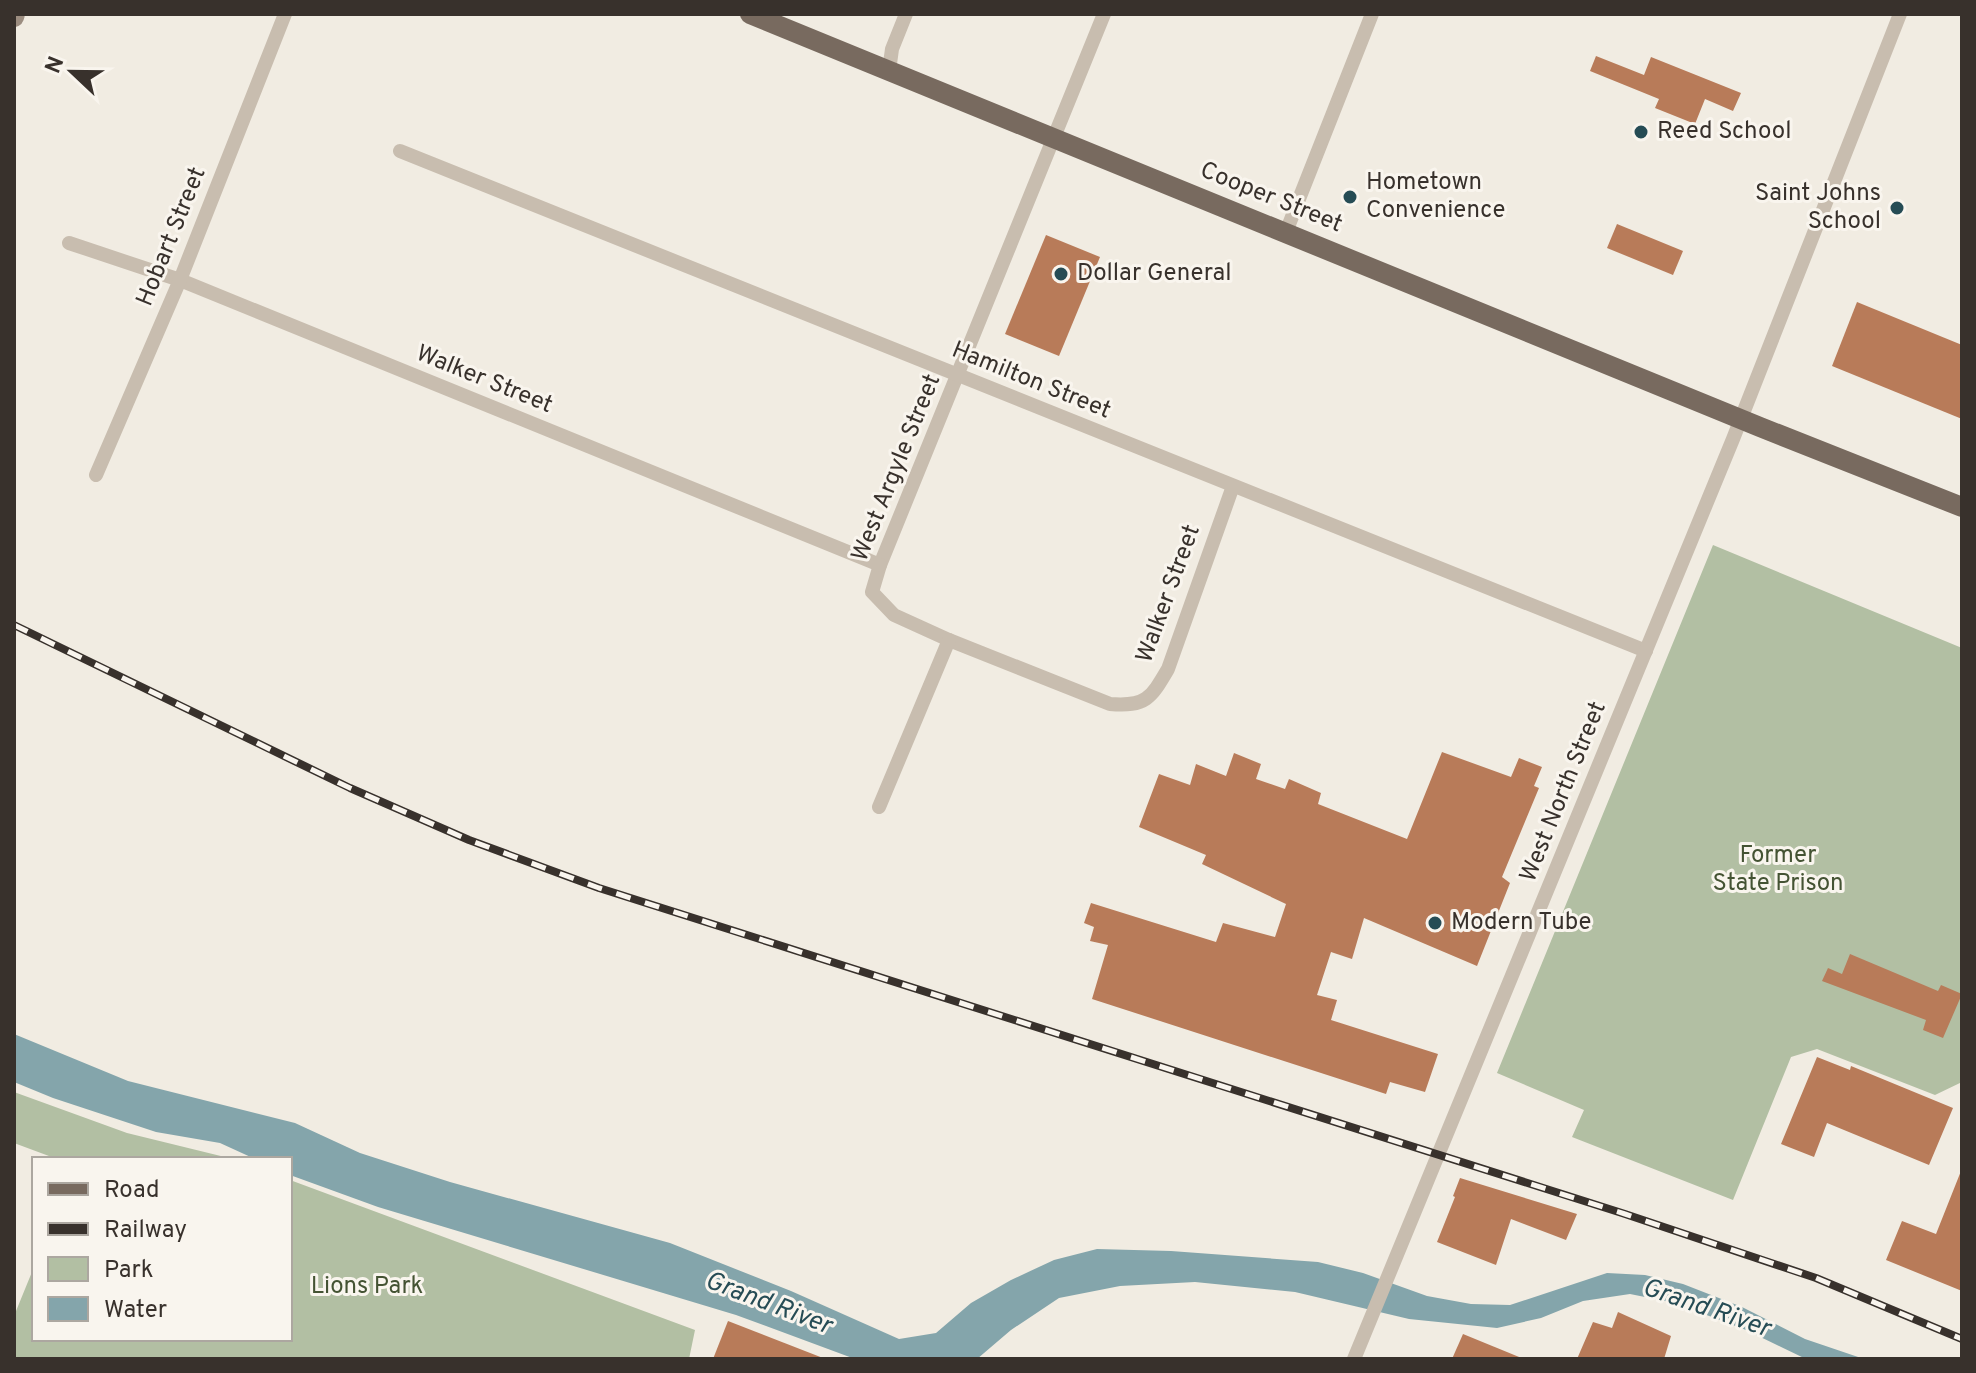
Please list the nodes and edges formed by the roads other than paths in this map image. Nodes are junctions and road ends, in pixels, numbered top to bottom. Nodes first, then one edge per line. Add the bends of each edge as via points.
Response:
1 (285, 14) edge
2 (752, 14) edge
3 (906, 14) edge
4 (1104, 14) edge
5 (1372, 14) edge
6 (1900, 14) edge
7 (889, 71) junction
8 (1053, 139) junction
9 (400, 151) dead end
10 (1286, 232) junction
11 (69, 243) dead end
12 (180, 280) junction
13 (958, 375) junction
14 (1741, 419) junction
15 (96, 475) dead end
16 (1233, 486) junction
17 (1962, 507) edge
18 (880, 565) junction
19 (872, 592) joint
20 (949, 640) junction
21 (1646, 651) junction
22 (879, 807) dead end
23 (1354, 1359) edge

1 - 12 street, Hobart Street
2 - 7 main road, Cooper Street
3 - 7 street
4 - 8 street, West Argyle Street
5 - 10 street
6 - 14 street, West North Street
7 - 8 main road, Cooper Street
8 - 10 main road, Cooper Street
8 - 13 street, West Argyle Street
9 - 13 street, Hamilton Street
10 - 14 main road, Cooper Street
11 - 12 street, Walker Street
12 - 15 street, Hobart Street
12 - 18 street, Walker Street
13 - 16 street, Hamilton Street
13 - 18 street, West Argyle Street
14 - 17 main road, Cooper Street
14 - 21 street, West North Street
16 - 20 street, Walker Street via 1168,669 1142,703 1110,704
16 - 21 street, Hamilton Street
18 - 19 street, West Argyle Street
19 - 20 street, Walker Street via 894,615
20 - 22 street
21 - 23 street, West North Street

